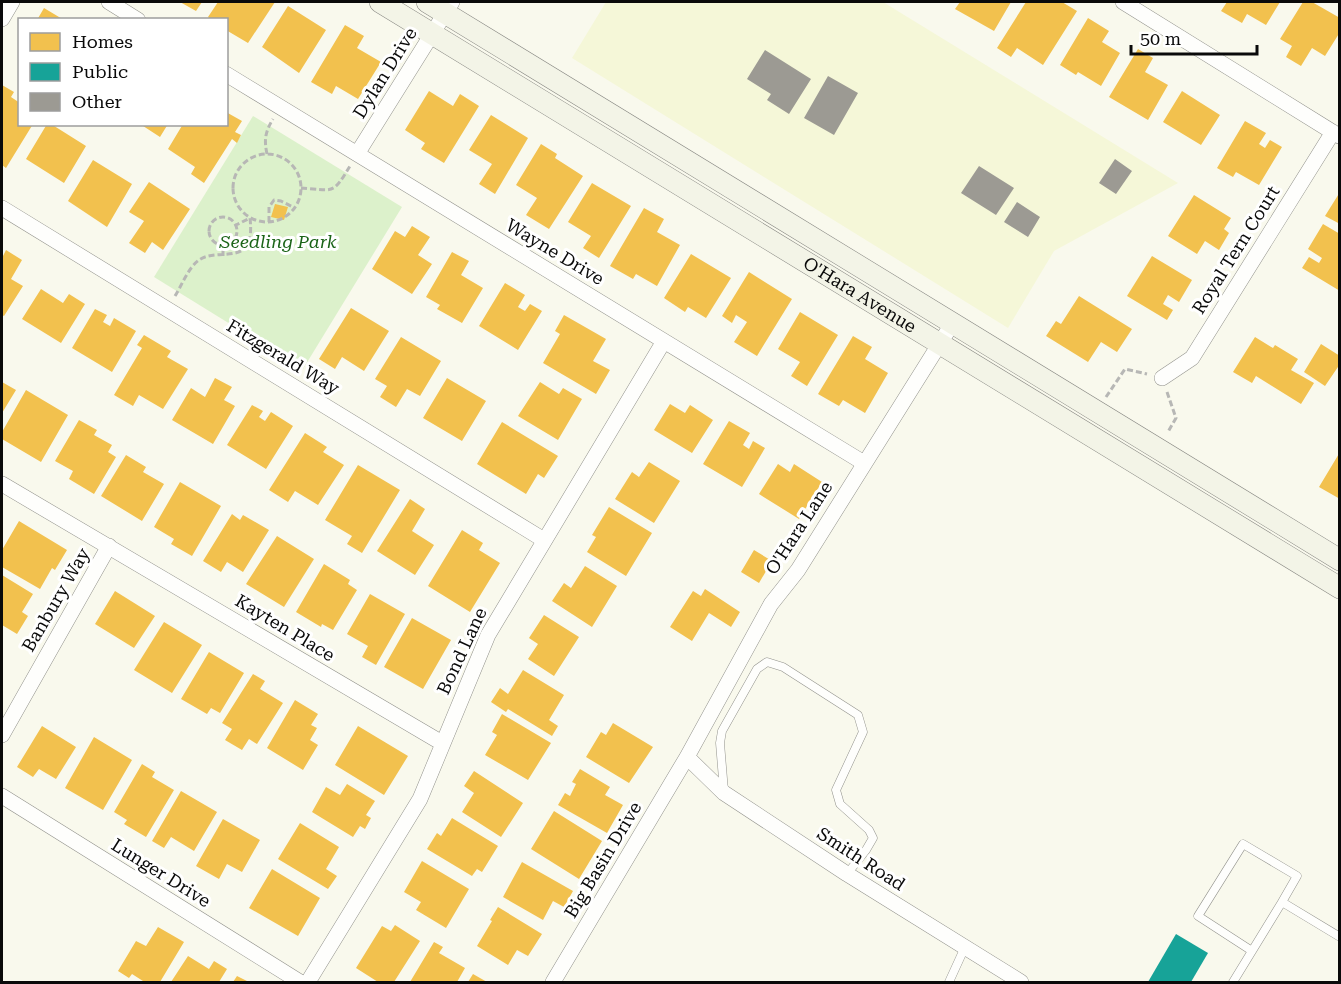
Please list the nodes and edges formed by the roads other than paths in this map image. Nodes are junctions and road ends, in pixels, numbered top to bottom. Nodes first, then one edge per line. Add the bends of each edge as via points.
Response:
1 (12, 2) edge
2 (109, 2) edge
3 (380, 2) edge
4 (1123, 2) edge
5 (442, 5) edge
6 (135, 18) edge
7 (2, 19) edge
8 (432, 33) junction
9 (228, 75) edge
10 (1336, 134) edge
11 (357, 154) junction
12 (2, 208) edge
13 (951, 324) junction
14 (664, 341) junction
15 (939, 344) junction
16 (1162, 378) road end
17 (864, 463) junction
18 (2, 484) edge
19 (544, 540) junction
20 (109, 546) junction
21 (1340, 560) edge
22 (1340, 588) edge
23 (2, 735) edge
24 (442, 743) junction
25 (687, 757) junction
26 (724, 793) junction
27 (2, 796) edge
28 (847, 874) junction
29 (1282, 902) junction
30 (1340, 937) edge
31 (965, 947) junction
32 (1252, 951) junction
33 (300, 982) edge
34 (308, 982) edge
35 (553, 982) edge
36 (949, 982) edge
37 (1021, 982) edge
38 (1233, 982) edge

1 - 7 street
2 - 6 street
3 - 8 street, O'Hara Avenue
4 - 10 street
5 - 8 street, Dylan Drive
5 - 13 street, O'Hara Avenue
8 - 11 street, Dylan Drive
8 - 15 street, O'Hara Avenue
9 - 11 street, Wayne Drive
10 - 16 street, Royal Tern Court via 1192,358
11 - 14 street, Wayne Drive
12 - 19 street, Fitzgerald Way
13 - 15 street, O'Hara Lane
13 - 21 street, O'Hara Avenue
14 - 17 street, Wayne Drive
14 - 19 street, Bond Lane
15 - 17 street, O'Hara Lane
15 - 22 street, O'Hara Avenue
17 - 25 street, O'Hara Lane via 798,570 771,604
18 - 20 street, Kayten Place
19 - 24 street, Bond Lane via 488,635
20 - 23 street, Banbury Way
20 - 24 street, Kayten Place
24 - 34 street, Bond Lane via 420,799
25 - 26 street, Smith Road
25 - 35 street, Big Basin Drive
26 - 28 street, Smith Road
26 - 28 lane via 722,731 757,669 767,662 783,667 858,716 863,732 836,790 840,804 873,838
27 - 33 street, Lunger Drive
28 - 31 street, Smith Road
29 - 30 lane
29 - 32 lane
29 - 32 lane via 1297,876 1243,844 1198,916
31 - 36 lane
31 - 37 street, Smith Road
32 - 38 lane

